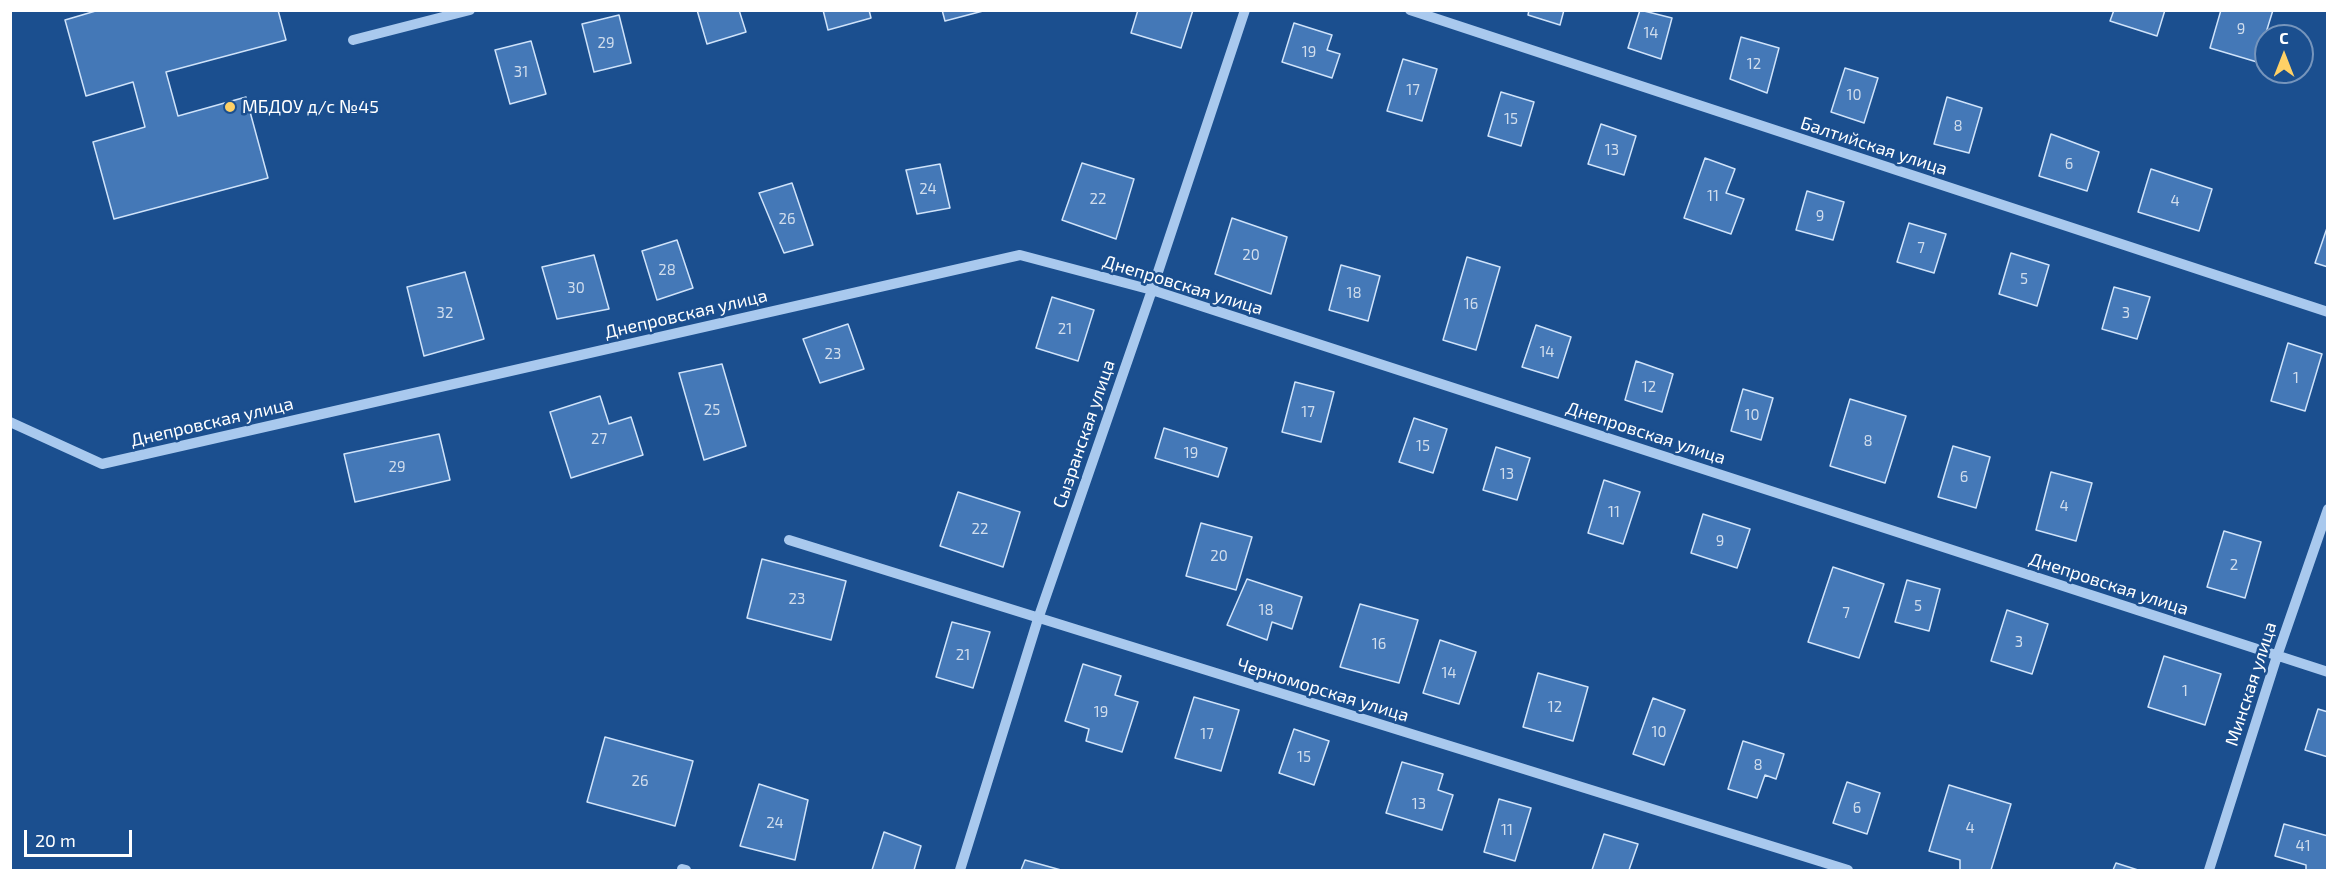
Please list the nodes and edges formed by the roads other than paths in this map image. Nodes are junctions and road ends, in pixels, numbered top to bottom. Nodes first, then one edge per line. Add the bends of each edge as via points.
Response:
1 (470, 10) edge
2 (1245, 10) edge
3 (1410, 10) edge
4 (353, 40) dead end
5 (1152, 290) junction
6 (2328, 312) edge
7 (10, 422) edge
8 (2328, 509) edge
9 (789, 540) dead end
10 (1038, 619) junction
11 (2277, 656) junction
12 (2328, 672) edge
13 (960, 870) edge
14 (1848, 870) edge
15 (2209, 870) edge

1 - 4 street
2 - 5 street, Сызранская улица
3 - 6 street, Балтийская улица
5 - 7 street, Днепровская улица via 1020,255 102,464
5 - 10 street, Сызранская улица
5 - 11 street, Днепровская улица
8 - 11 street, Минская улица
9 - 10 street, Черноморская улица
10 - 13 street, Сызранская улица
10 - 14 street, Черноморская улица
11 - 12 street, Днепровская улица
11 - 15 street, Минская улица

